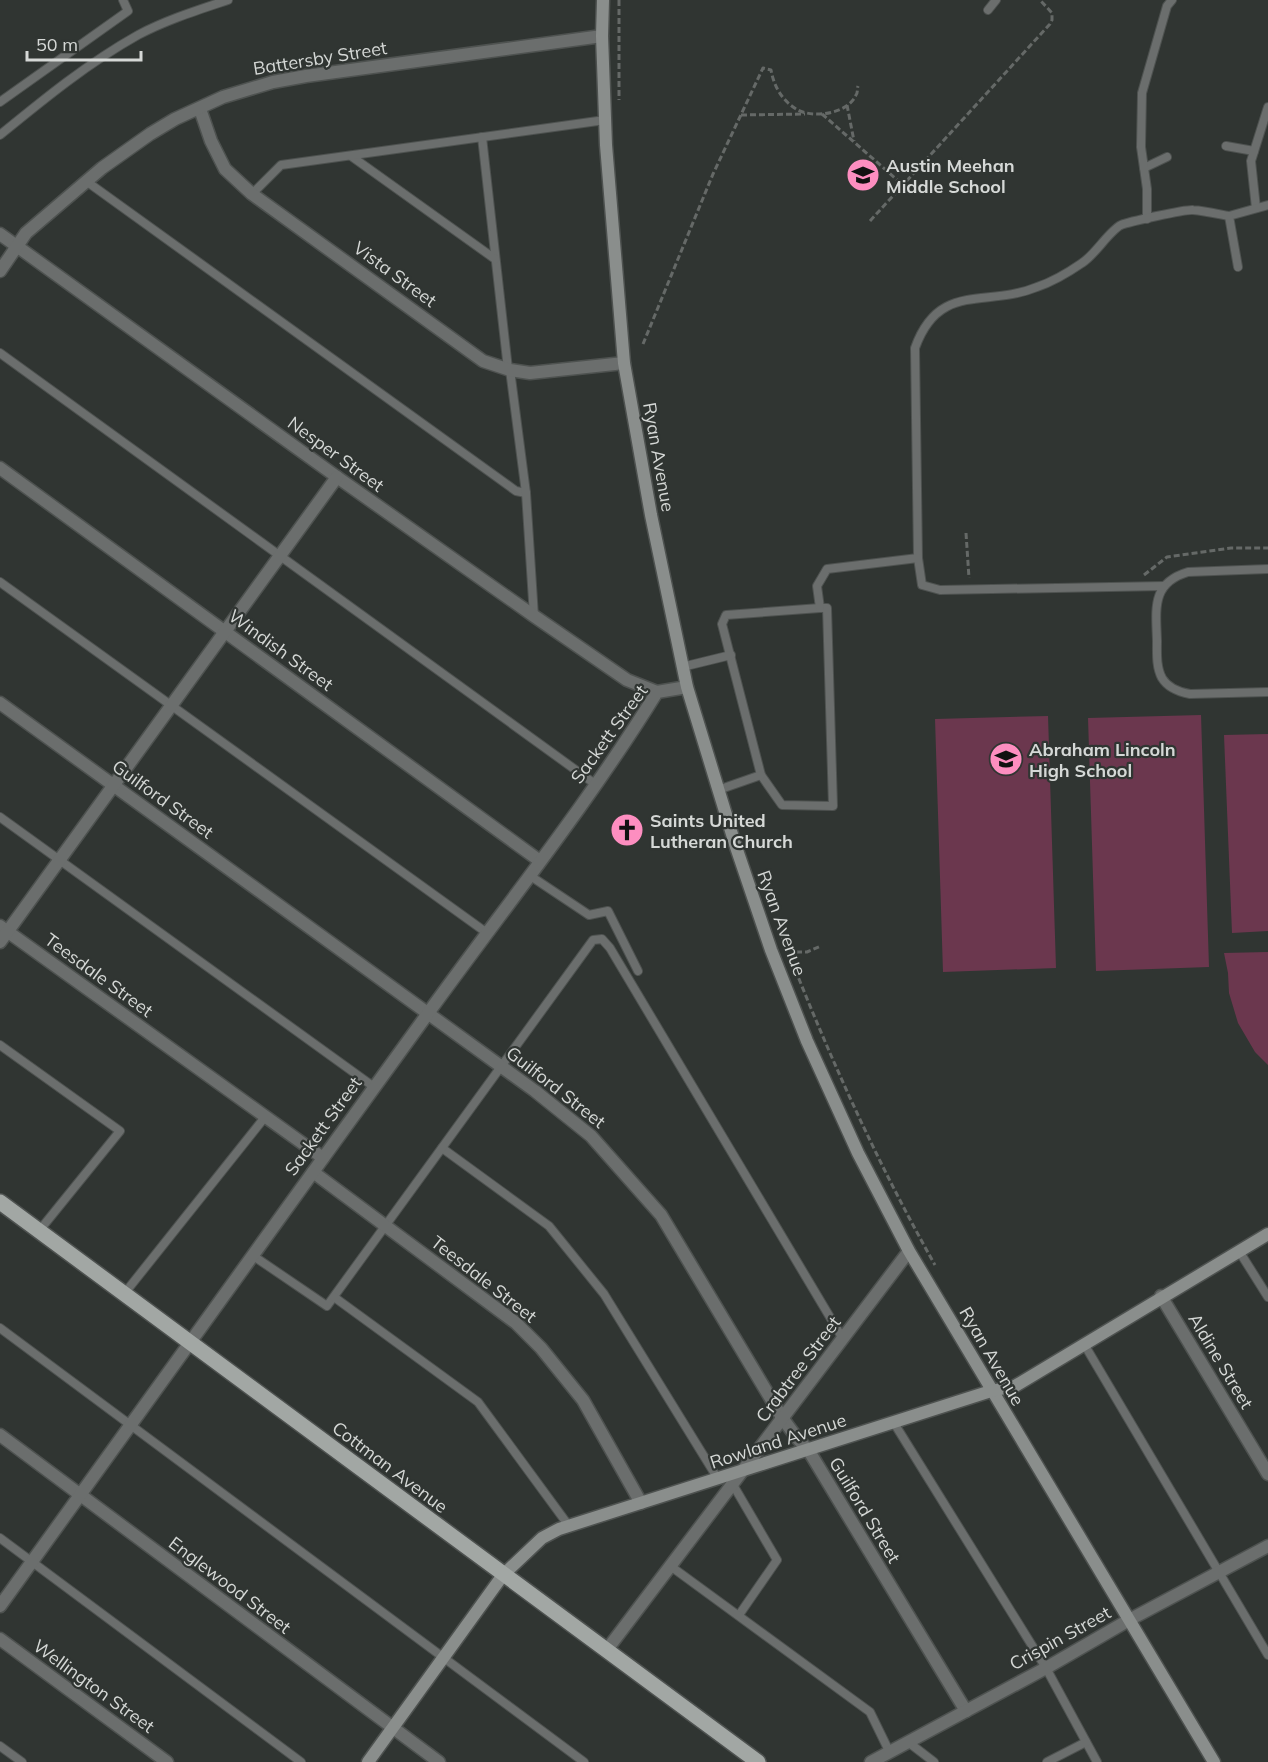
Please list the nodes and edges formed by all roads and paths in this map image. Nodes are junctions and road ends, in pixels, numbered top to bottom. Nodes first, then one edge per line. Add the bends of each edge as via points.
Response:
1 (123, 0) edge
2 (228, 0) edge
3 (603, 0) edge
4 (996, 0) edge
5 (1040, 0) edge
6 (1172, 0) edge
7 (988, 10) dead end
8 (602, 36) junction
9 (858, 86) dead end
10 (0, 102) edge
11 (847, 105) junction
12 (1268, 107) edge
13 (200, 109) junction
14 (808, 114) junction
15 (822, 114) junction
16 (741, 115) junction
17 (605, 120) junction
18 (0, 135) edge
19 (482, 137) junction
20 (854, 142) junction
21 (1226, 146) dead end
22 (1254, 151) junction
23 (351, 156) junction
24 (1167, 157) dead end
25 (1144, 168) junction
26 (86, 181) junction
27 (903, 185) junction
28 (252, 194) junction
29 (1268, 205) edge
30 (1256, 208) junction
31 (1229, 216) junction
32 (1146, 219) junction
33 (870, 221) dead end
34 (0, 234) edge
35 (17, 247) junction
36 (495, 259) junction
37 (1238, 267) dead end
38 (0, 271) edge
39 (643, 344) dead end
40 (0, 353) edge
41 (624, 363) junction
42 (509, 370) junction
43 (0, 468) edge
44 (337, 477) junction
45 (525, 493) junction
46 (966, 533) dead end
47 (1268, 548) edge
48 (280, 556) junction
49 (918, 558) junction
50 (1268, 569) edge
51 (0, 582) edge
52 (1131, 586) junction
53 (1164, 586) junction
54 (969, 589) junction
55 (820, 608) junction
56 (534, 616) junction
57 (225, 632) junction
58 (731, 655) junction
59 (682, 667) junction
60 (687, 687) junction
61 (657, 692) junction
62 (1268, 692) edge
63 (0, 703) edge
64 (172, 706) junction
65 (761, 775) junction
66 (595, 784) junction
67 (114, 785) junction
68 (718, 790) junction
69 (0, 817) edge
70 (59, 861) junction
71 (540, 861) junction
72 (529, 875) junction
73 (4, 929) edge
74 (487, 933) junction
75 (0, 942) edge
76 (821, 946) dead end
77 (796, 952) dead end
78 (638, 971) dead end
79 (428, 1013) junction
80 (0, 1045) edge
81 (500, 1066) junction
82 (374, 1087) junction
83 (265, 1117) junction
84 (442, 1148) junction
85 (323, 1158) junction
86 (313, 1172) junction
87 (0, 1202) edge
88 (386, 1226) junction
89 (39, 1231) junction
90 (1268, 1234) edge
91 (909, 1251) junction
92 (1239, 1251) junction
93 (252, 1255) junction
94 (124, 1294) junction
95 (1161, 1296) junction
96 (334, 1297) junction
97 (1268, 1297) edge
98 (0, 1328) edge
99 (843, 1339) junction
100 (190, 1343) junction
101 (1084, 1344) junction
102 (991, 1391) junction
103 (783, 1419) junction
104 (894, 1423) junction
105 (130, 1425) junction
106 (0, 1435) edge
107 (809, 1451) junction
108 (740, 1472) junction
109 (1268, 1474) edge
110 (718, 1479) junction
111 (732, 1483) junction
112 (80, 1495) junction
113 (641, 1503) junction
114 (569, 1526) junction
115 (0, 1538) edge
116 (1268, 1546) edge
117 (32, 1562) junction
118 (669, 1565) junction
119 (1219, 1572) junction
120 (503, 1575) junction
121 (0, 1606) edge
122 (739, 1615) junction
123 (1129, 1620) junction
124 (0, 1639) edge
125 (606, 1651) junction
126 (1268, 1655) edge
127 (443, 1658) junction
128 (1046, 1668) junction
129 (966, 1711) junction
130 (392, 1728) junction
131 (1086, 1742) junction
132 (908, 1743) junction
133 (0, 1746) edge
134 (890, 1753) junction
135 (22, 1762) edge
136 (167, 1762) edge
137 (301, 1762) edge
138 (368, 1762) edge
139 (439, 1762) edge
140 (584, 1762) edge
141 (758, 1762) edge
142 (871, 1762) edge
143 (934, 1762) edge
144 (1047, 1762) edge
145 (1097, 1762) edge
146 (1214, 1762) edge

1 - 10 lane via 128,11
2 - 18 lane via 190,12 131,40 94,62
3 - 8 street, Ryan Avenue
4 - 7 lane
5 - 27 path via 1052,13 1050,24
6 - 25 lane via 1142,93
8 - 13 street, Battersby Street via 306,76 246,89
8 - 17 street, Ryan Avenue
9 - 11 path via 856,96
11 - 15 path
11 - 20 path
12 - 22 lane
13 - 26 street, Battersby Street via 150,134
13 - 28 street, Vista Street via 210,141 225,169
14 - 15 path
14 - 16 path
14 - 16 path via 787,102 773,83 771,70 763,68
15 - 20 path
16 - 39 path
17 - 19 lane
17 - 41 street, Ryan Avenue
19 - 23 lane
19 - 36 lane
20 - 27 path
21 - 22 lane
22 - 30 lane via 1251,161
23 - 28 lane via 281,165
23 - 36 lane
24 - 25 lane
25 - 32 lane via 1148,189
26 - 35 street, Battersby Street via 26,233
26 - 45 lane via 516,491
27 - 33 path
28 - 42 street, Vista Street via 483,361
29 - 30 lane
30 - 31 lane
31 - 32 lane via 1191,210
31 - 37 lane
32 - 49 lane via 1120,225 1083,263 1037,288 948,305 921,330 914,366
34 - 35 street, Nesper Street
35 - 38 street, Battersby Street
35 - 44 street, Nesper Street
36 - 42 lane
40 - 48 lane
41 - 42 street, Vista Street via 530,373
41 - 59 street, Ryan Avenue
42 - 45 lane
43 - 57 street, Windish Street
44 - 48 street
44 - 56 street, Nesper Street
45 - 56 lane
46 - 54 path
47 - 52 path via 1231,548 1167,557
48 - 57 street
48 - 66 lane
49 - 54 lane via 922,585 940,590
49 - 55 lane via 827,569 817,586
50 - 53 lane via 1188,572
51 - 64 lane
52 - 53 lane
52 - 54 lane
53 - 62 lane via 1157,601 1158,668 1162,678 1179,692 1190,694
55 - 58 lane via 726,615 722,624
55 - 65 lane via 827,608 833,806 782,805
56 - 61 street, Nesper Street via 627,680
57 - 64 street
57 - 71 street, Windish Street
58 - 59 lane
58 - 65 lane
59 - 60 street, Ryan Avenue
60 - 61 street, Sackett Street
60 - 68 street, Ryan Avenue
61 - 66 street, Sackett Street
63 - 67 street, Guilford Street
64 - 67 street
64 - 74 lane
65 - 68 lane
66 - 71 street, Sackett Street
67 - 70 street
67 - 79 street, Guilford Street
68 - 91 street, Ryan Avenue via 768,940 807,1041 858,1153
69 - 70 lane
70 - 73 street
70 - 82 lane
71 - 72 street, Sackett Street
72 - 74 street, Sackett Street
72 - 78 lane via 589,915 608,911
73 - 75 street
73 - 83 street, Teesdale Street
74 - 79 street, Sackett Street
76 - 77 path
79 - 81 street, Guilford Street
79 - 82 street, Sackett Street
80 - 89 lane via 120,1131
81 - 84 lane
81 - 99 lane via 593,940 602,939
81 - 103 street, Guilford Street via 591,1136 661,1215
82 - 85 street, Sackett Street
83 - 85 street, Teesdale Street
83 - 94 lane
84 - 88 lane
84 - 110 lane via 549,1226 604,1294
85 - 86 street, Sackett Street
86 - 88 street, Teesdale Street
86 - 93 street, Sackett Street
87 - 89 main road, Cottman Avenue
88 - 96 lane
88 - 113 street, Teesdale Street via 516,1323 541,1348 583,1400
89 - 94 main road, Cottman Avenue
90 - 92 street, Rowland Avenue
91 - 99 street, Crabtree Street
91 - 102 street, Ryan Avenue
92 - 95 street, Rowland Avenue
92 - 97 lane
93 - 96 lane via 327,1306
93 - 100 street, Sackett Street
94 - 100 main road, Cottman Avenue
95 - 101 street, Rowland Avenue
95 - 109 street, Aldine Street
96 - 114 lane via 478,1402
98 - 105 lane
99 - 103 street, Crabtree Street
100 - 105 street, Sackett Street
100 - 120 main road, Cottman Avenue
101 - 102 street, Rowland Avenue via 1015,1386
101 - 119 lane
102 - 104 street, Rowland Avenue
102 - 123 street, Ryan Avenue
103 - 107 street, Guilford Street
103 - 108 street, Crabtree Street
104 - 107 street, Rowland Avenue
104 - 128 lane
105 - 112 street, Sackett Street
105 - 127 lane
106 - 112 street, Englewood Street
107 - 108 street, Rowland Avenue
107 - 129 street, Guilford Street
108 - 110 street, Rowland Avenue
108 - 111 street, Crabtree Street
110 - 113 street, Rowland Avenue
111 - 118 street, Crabtree Street
111 - 122 lane via 777,1560
112 - 117 street, Sackett Street
112 - 130 street, Englewood Street
113 - 114 street, Rowland Avenue
114 - 120 street, Rowland Avenue via 542,1538
115 - 117 lane
116 - 119 street, Crispin Street
117 - 121 street, Sackett Street
117 - 137 lane
118 - 122 lane
118 - 125 street, Crabtree Street
119 - 123 street, Crispin Street
119 - 126 lane
120 - 125 main road, Cottman Avenue
120 - 127 street, Rowland Avenue
122 - 134 lane via 870,1712
123 - 128 street, Crispin Street
123 - 146 street, Ryan Avenue
124 - 136 street, Wellington Street
125 - 141 main road, Cottman Avenue
127 - 130 street, Rowland Avenue
127 - 140 lane
128 - 129 street, Crispin Street
128 - 131 lane
129 - 132 street, Crispin Street
130 - 138 street, Rowland Avenue
130 - 139 street, Englewood Street
131 - 144 lane
131 - 145 lane
132 - 134 street, Crispin Street
132 - 143 lane
133 - 135 lane
134 - 142 street, Crispin Street

